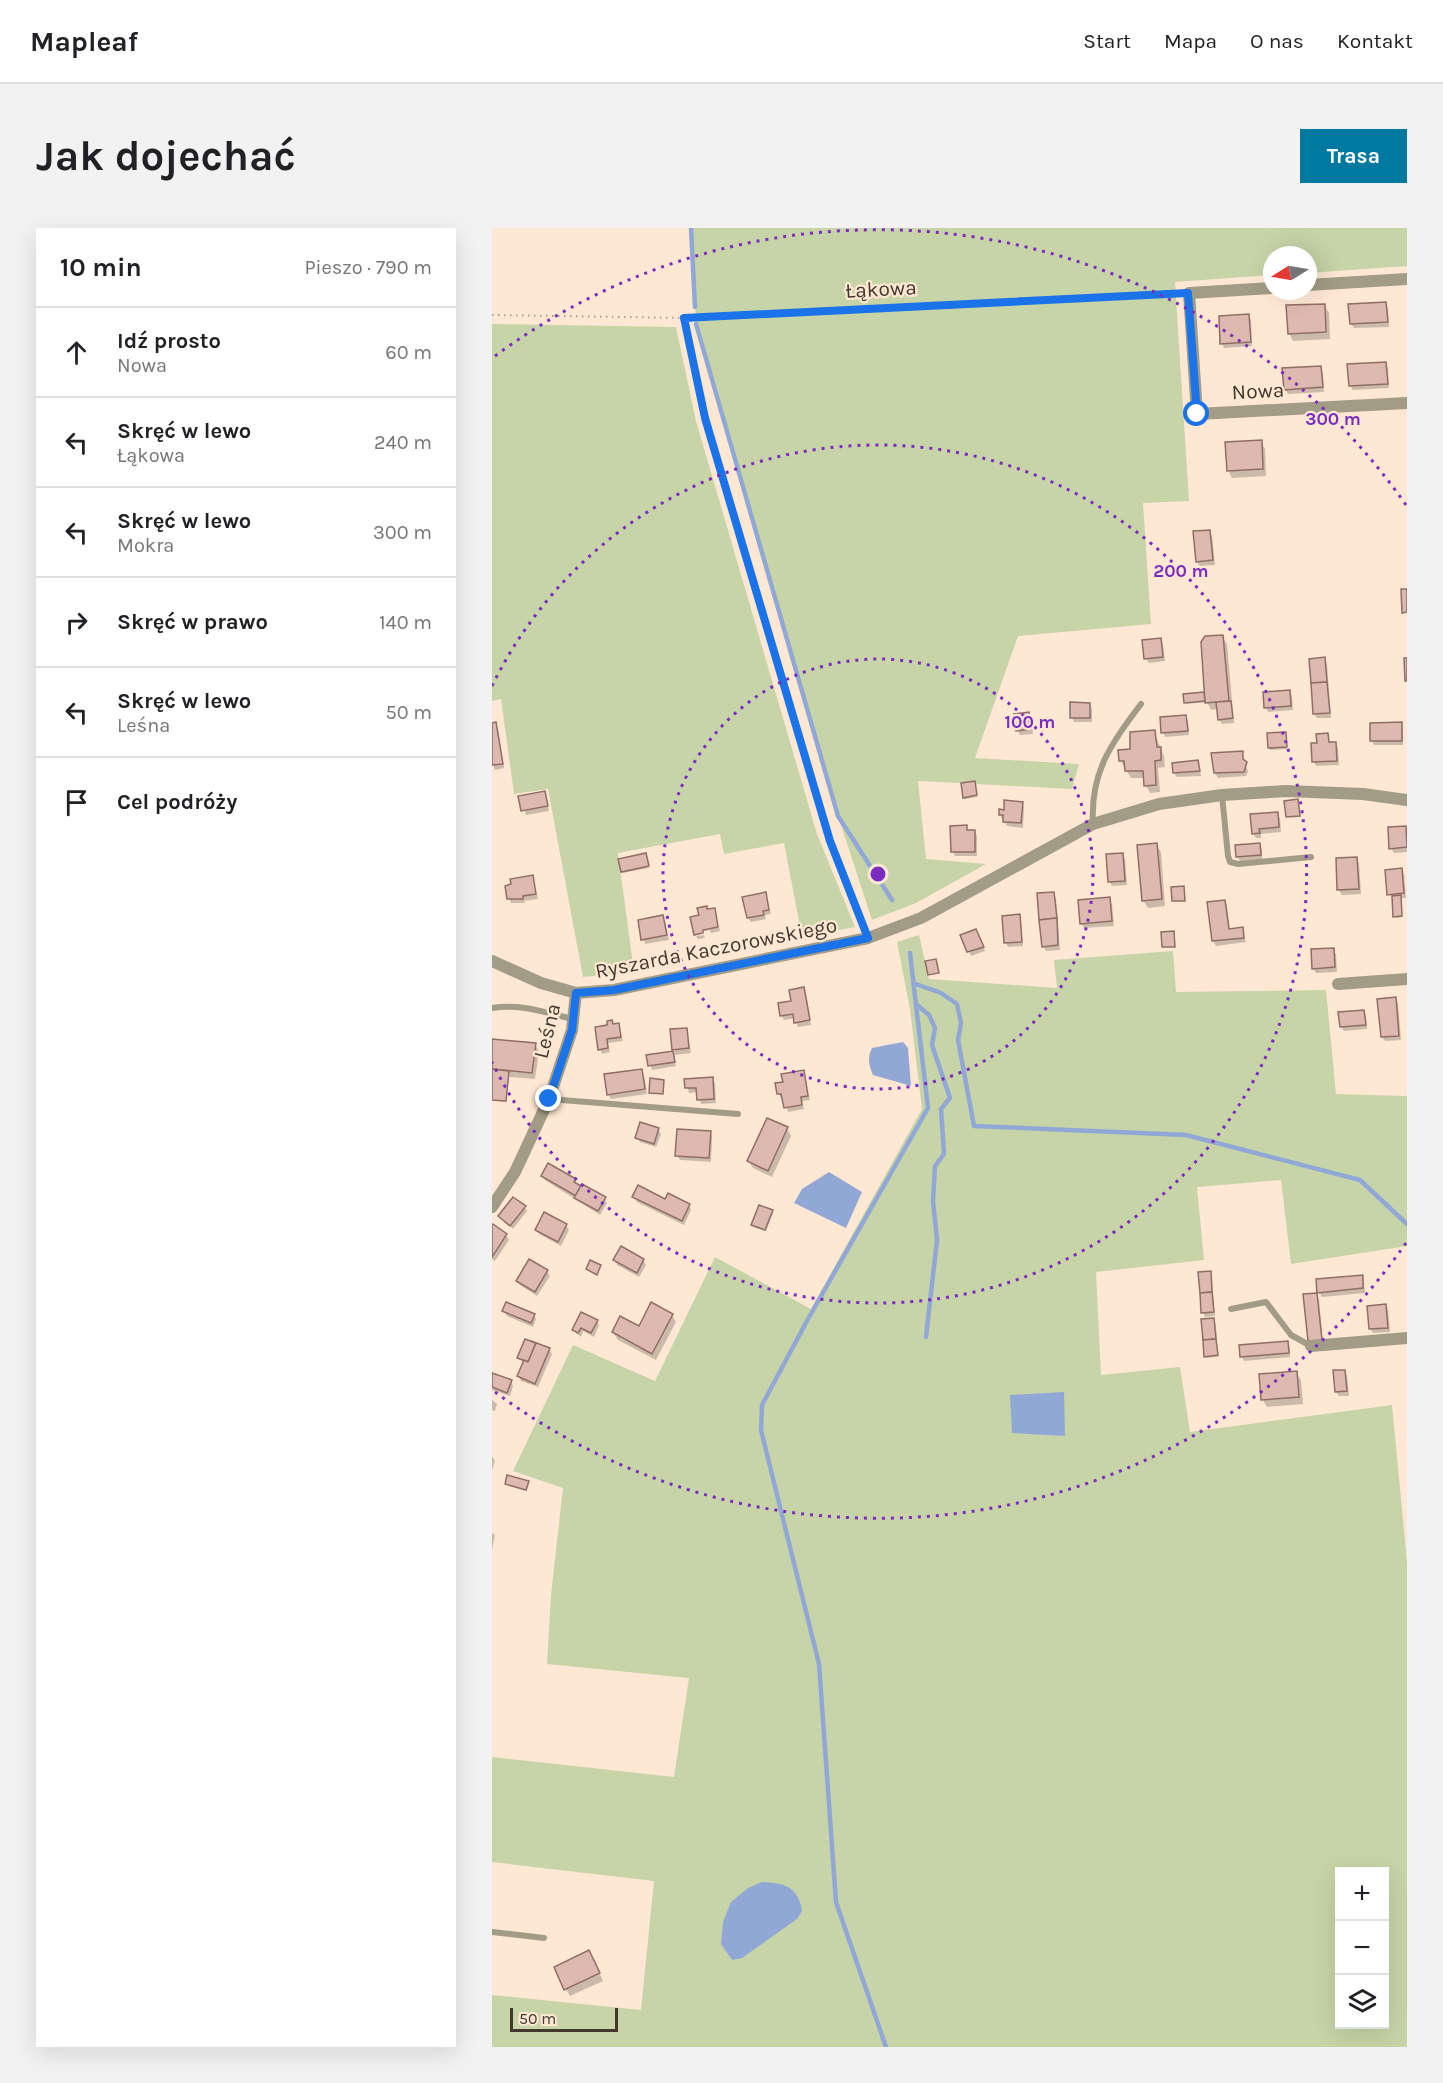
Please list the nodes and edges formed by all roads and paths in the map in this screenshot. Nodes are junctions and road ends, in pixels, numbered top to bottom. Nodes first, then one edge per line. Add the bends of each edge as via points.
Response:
1 (1407, 279) edge
2 (1317, 284) edge
3 (1263, 289) edge
4 (1188, 293) junction
5 (492, 315) edge
6 (684, 318) junction
7 (1407, 403) edge
8 (1141, 704) dead end
9 (1222, 795) junction
10 (1407, 800) edge
11 (1093, 824) junction
12 (1311, 857) dead end
13 (868, 938) junction
14 (492, 961) edge
15 (1407, 979) edge
16 (1338, 984) dead end
17 (576, 993) junction
18 (492, 1008) edge
19 (573, 1019) junction
20 (549, 1099) junction
21 (738, 1114) dead end
22 (492, 1207) edge
23 (1231, 1309) dead end
24 (1407, 1338) edge
25 (1311, 1346) joint
26 (492, 1932) edge
27 (544, 1938) dead end

1 - 2 street
3 - 4 street
4 - 6 path, Łąkowa
4 - 7 street, Nowa via 1197,414
5 - 6 path, Łąkowa
6 - 13 path via 705,418 830,841
8 - 11 lane via 1107,752 1092,802
9 - 10 street, Ryszarda Kaczorowskiego via 1325,791
9 - 11 street, Ryszarda Kaczorowskiego via 1159,804
9 - 12 lane via 1230,862
11 - 13 street, Ryszarda Kaczorowskiego via 921,918
13 - 17 street, Ryszarda Kaczorowskiego via 614,990
14 - 17 street, Ryszarda Kaczorowskiego via 541,984
15 - 16 street
17 - 19 street, Leśna
18 - 19 lane via 521,1007
19 - 20 street, Leśna
20 - 21 lane
20 - 22 street, Leśna via 515,1172
23 - 25 lane via 1266,1302 1291,1335
24 - 25 street
26 - 27 lane

